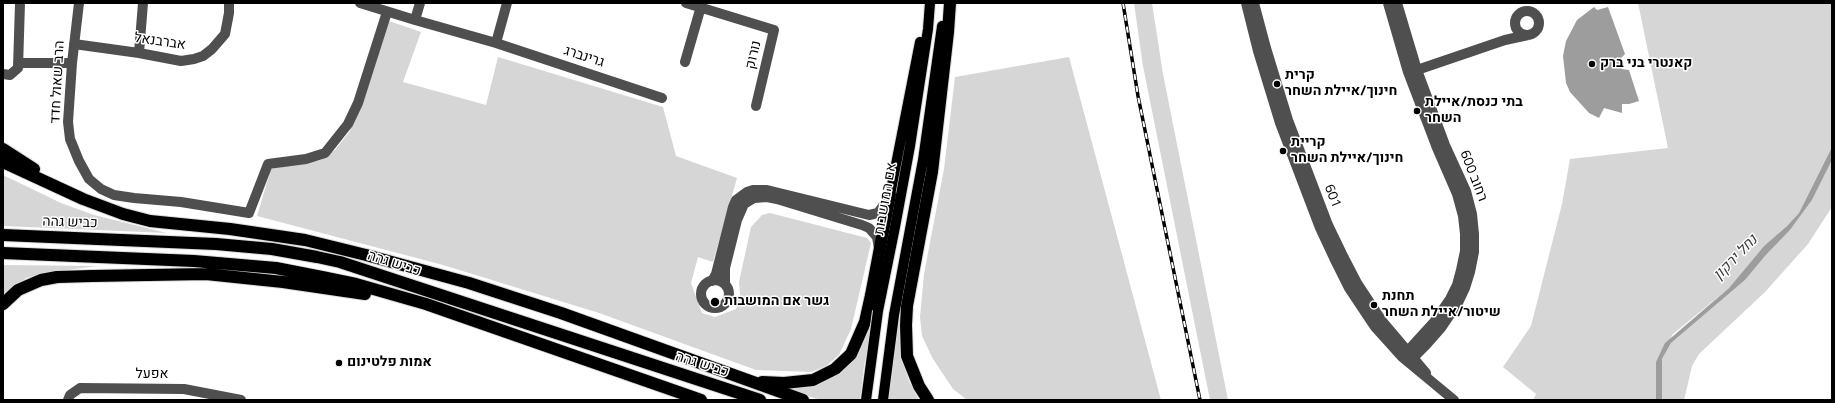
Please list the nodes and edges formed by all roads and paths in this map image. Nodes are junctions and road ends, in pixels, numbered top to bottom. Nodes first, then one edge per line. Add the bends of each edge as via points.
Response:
1 (20, 3) edge
2 (79, 3) edge
3 (143, 3) edge
4 (229, 3) edge
5 (360, 3) edge
6 (420, 3) edge
7 (507, 3) edge
8 (686, 3) edge
9 (944, 3) edge
10 (950, 3) edge
11 (1246, 3) edge
12 (1254, 3) edge
13 (1388, 3) edge
14 (1397, 3) edge
15 (701, 5) edge
16 (929, 5) edge
17 (387, 12) junction
18 (415, 20) junction
19 (1515, 25) junction
20 (1528, 35) junction
21 (1505, 40) junction
22 (496, 43) junction
23 (74, 44) junction
24 (139, 53) junction
25 (685, 62) dead end
26 (18, 63) junction
27 (72, 63) junction
28 (1417, 70) junction
29 (3, 74) edge
30 (662, 98) dead end
31 (756, 106) dead end
32 (3, 149) edge
33 (3, 162) edge
34 (66, 191) junction
35 (890, 195) junction
36 (7, 235) edge
37 (7, 253) edge
38 (879, 254) junction
39 (712, 281) junction
40 (724, 284) junction
41 (3, 304) edge
42 (435, 307) junction
43 (1398, 340) junction
44 (1422, 342) junction
45 (1407, 355) junction
46 (1422, 367) junction
47 (749, 380) junction
48 (1430, 380) junction
49 (68, 400) edge
50 (241, 400) edge
51 (701, 400) edge
52 (760, 400) edge
53 (803, 400) edge
54 (866, 400) edge
55 (883, 400) edge
56 (928, 400) edge
57 (1454, 400) edge

1 - 26 street
2 - 23 street, הרב שאול חדד
3 - 24 street
4 - 24 street, אברבנאל via 225,34 203,56 181,61
5 - 17 street, גרינברג
6 - 18 street
7 - 22 street
8 - 15 street, נורוק
9 - 55 main road, אם המושבות, bridge via 942,34 924,153 894,315
10 - 56 highway via 932,172 907,306 907,356 916,381
11 - 45 street, 601 via 1280,123 1320,228 1349,288 1375,326
12 - 43 street, 601 via 1288,120 1328,224 1357,283
13 - 44 street, רחוב 600 via 1408,72 1457,194 1465,234 1465,251 1457,285
14 - 28 street, רחוב 600
15 - 25 street
15 - 31 street, נורוק via 774,30
16 - 35 main road
16 - 54 main road, אם המושבות, bridge via 920,82 878,311
17 - 18 street, גרינברג
17 - 27 street, הרב שאול חדד via 358,103 348,124 325,153 306,159 268,164 249,213 114,195 89,179 78,161 70,139 68,122
18 - 22 street, גרינברג
19 - 20 street via 1520,33
19 - 20 street via 1515,18 1520,12 1528,10 1535,14 1538,17 1538,25 1535,32
19 - 21 street via 1511,35
20 - 21 street
21 - 28 street
22 - 30 street, גרינברג
23 - 24 street, אברבנאל
23 - 27 street, הרב שאול חדד
26 - 27 street
26 - 29 street via 18,68 10,75
28 - 44 street, רחוב 600 via 1466,190 1474,234 1474,252 1465,288 1450,315
32 - 34 highway
33 - 34 highway
34 - 47 highway via 105,208 150,221 305,240 414,267 561,313
35 - 38 highway
35 - 39 street via 883,209 869,215 767,190 747,192 736,200 733,207
36 - 52 highway, כביש גהה via 216,244 272,249 340,262
37 - 42 highway, כביש גהה via 194,261 276,268 356,284
38 - 40 street via 877,237 869,228 778,199 754,198 744,204 737,220 725,268
38 - 47 highway via 865,322 852,354 844,362 813,380 770,383
39 - 40 street
39 - 40 street via 702,289 701,298 706,305 714,309 722,307 728,300 729,291
41 - 42 highway via 18,290 57,277 206,274 330,288
42 - 51 highway, כביש גהה
43 - 44 street
43 - 45 street, 601
44 - 45 street, רחוב 600
44 - 46 street
45 - 46 street
45 - 48 street via 1418,372
46 - 48 street
47 - 53 highway
48 - 57 street
49 - 50 street, אפעל via 70,395 80,388 184,389

